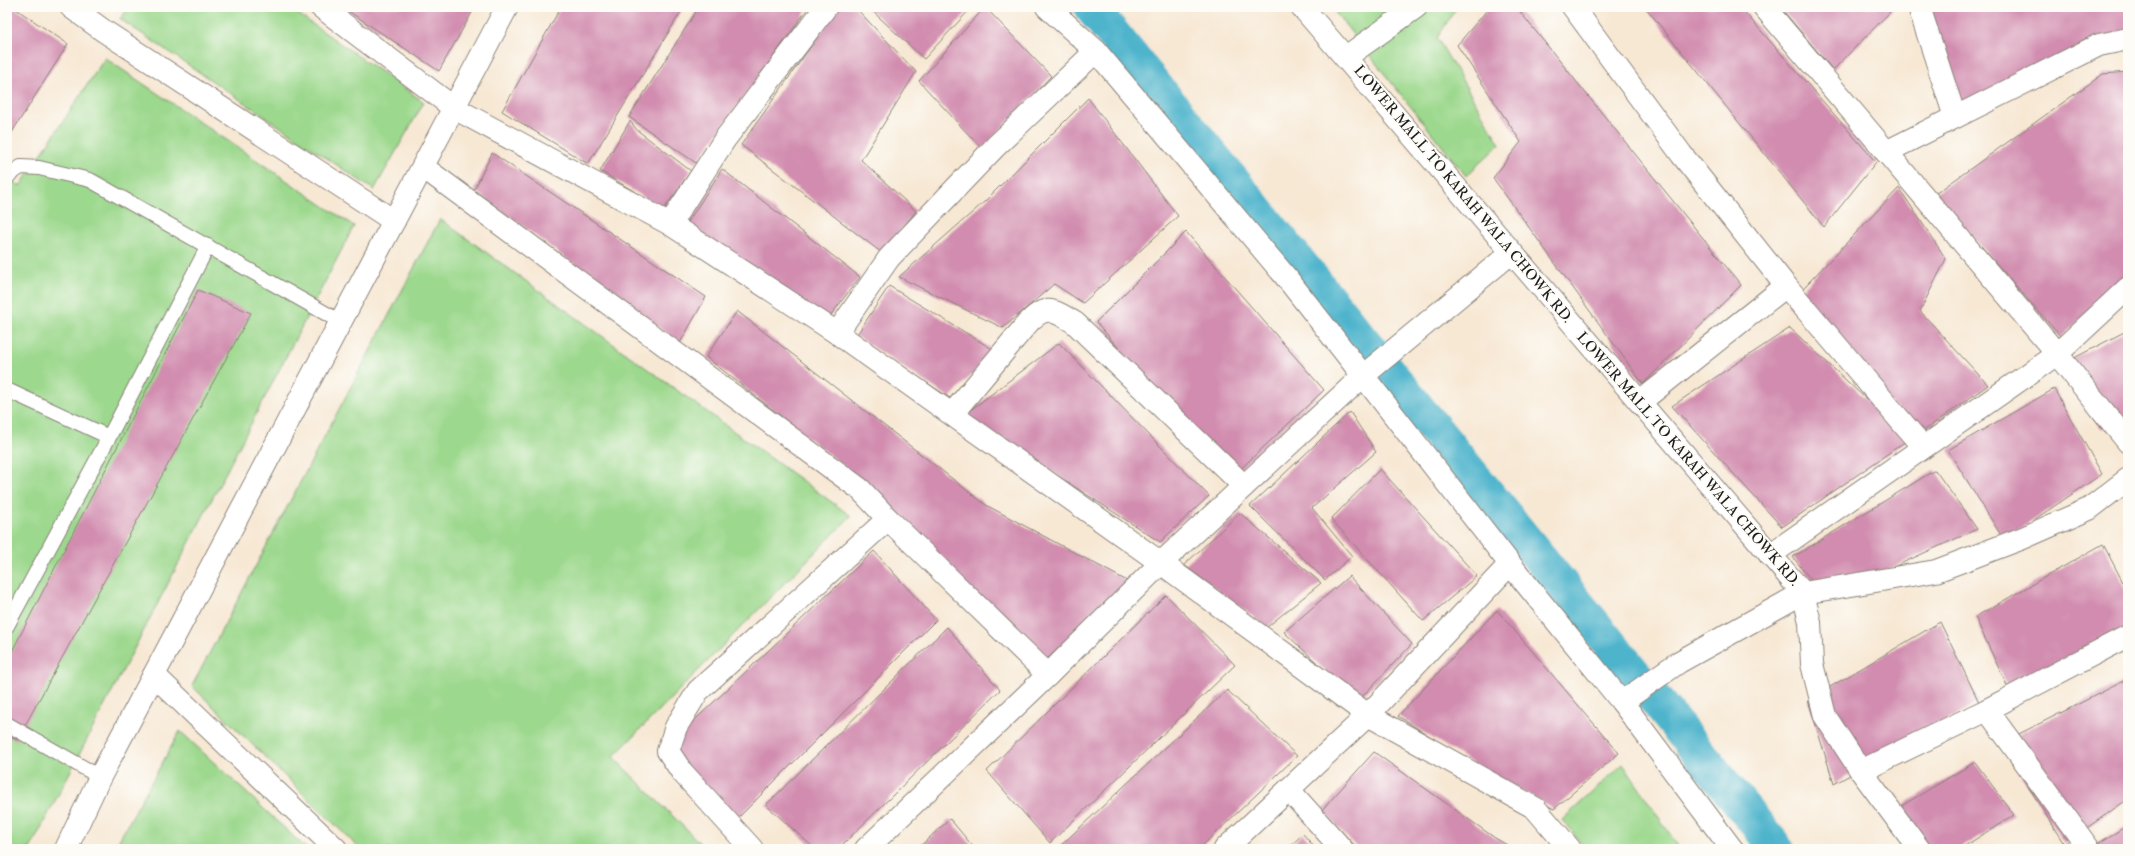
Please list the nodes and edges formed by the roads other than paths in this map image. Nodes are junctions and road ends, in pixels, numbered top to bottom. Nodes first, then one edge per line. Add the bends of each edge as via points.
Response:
1 (71, 7) edge
2 (320, 7) edge
3 (507, 7) edge
4 (825, 7) edge
5 (1047, 7) edge
6 (1302, 7) edge
7 (1416, 7) edge
8 (1573, 7) edge
9 (1764, 7) edge
10 (1919, 7) edge
11 (2128, 39) edge
12 (1096, 51) junction
13 (1346, 57) junction
14 (454, 108) junction
15 (1955, 117) junction
16 (1886, 152) junction
17 (423, 167) junction
18 (7, 178) edge
19 (394, 221) junction
20 (670, 224) junction
21 (208, 246) junction
22 (1511, 253) junction
23 (1786, 286) junction
24 (2128, 288) edge
25 (341, 322) junction
26 (837, 333) junction
27 (2057, 354) junction
28 (1364, 375) junction
29 (8, 393) edge
30 (1640, 402) junction
31 (952, 414) junction
32 (108, 437) junction
33 (2128, 442) edge
34 (1923, 447) junction
35 (2128, 479) edge
36 (1244, 486) junction
37 (888, 519) junction
38 (1770, 555) junction
39 (1161, 563) junction
40 (1510, 564) junction
41 (1803, 593) junction
42 (7, 626) edge
43 (2128, 636) edge
44 (154, 675) junction
45 (1048, 675) junction
46 (1622, 702) junction
47 (1987, 710) junction
48 (1368, 715) junction
49 (7, 724) edge
50 (1861, 771) junction
51 (100, 777) junction
52 (1289, 790) junction
53 (66, 849) edge
54 (336, 849) edge
55 (752, 849) edge
56 (866, 849) edge
57 (1225, 849) edge
58 (1342, 849) edge
59 (1570, 849) edge
60 (1732, 849) edge
61 (1919, 849) edge
62 (2089, 849) edge

1 - 19 street via 104,32
2 - 14 street
3 - 14 street
4 - 20 street via 725,139
5 - 12 street
6 - 13 street, LOWER MALL TO KARAH WALA CHOWK RD.
7 - 13 street
8 - 23 street via 1682,155
9 - 16 street
10 - 15 street
11 - 15 street via 2099,45
12 - 26 street via 996,146 889,258
12 - 28 street via 1286,277
13 - 22 street, LOWER MALL TO KARAH WALA CHOWK RD.
14 - 17 street
14 - 20 street
15 - 16 street
16 - 27 street
17 - 19 street
17 - 37 street via 860,488
18 - 21 lane via 21,167 39,168 90,180
19 - 25 street
20 - 26 street
21 - 25 lane
21 - 32 lane
22 - 28 street
22 - 30 street, LOWER MALL TO KARAH WALA CHOWK RD.
23 - 30 street
23 - 34 street
24 - 27 street
25 - 44 street
26 - 31 street
27 - 33 street
27 - 34 street
28 - 36 street
28 - 40 street
29 - 32 lane
30 - 38 street, LOWER MALL TO KARAH WALA CHOWK RD.
31 - 36 street via 1037,313 1049,310 1075,323
31 - 39 street
32 - 42 lane
34 - 38 street
35 - 41 street via 2089,509 2023,538 1936,571
36 - 39 street
37 - 45 street
37 - 55 street via 698,691 676,727 668,751 682,772
38 - 41 street, LOWER MALL TO KARAH WALA CHOWK RD.
39 - 45 street
39 - 48 street
40 - 46 street
40 - 48 street
41 - 46 street via 1679,662
41 - 50 street, LOWER MALL TO KARAH WALA CHOWK RD. via 1810,622 1812,664 1825,716
43 - 47 street
44 - 51 street
44 - 54 street
45 - 56 street
46 - 60 street
47 - 50 street
47 - 62 street
48 - 52 street
48 - 59 street via 1535,808
49 - 51 lane
50 - 61 street, LOWER MALL TO KARAH WALA CHOWK RD.
51 - 53 street
52 - 57 street
52 - 58 street

